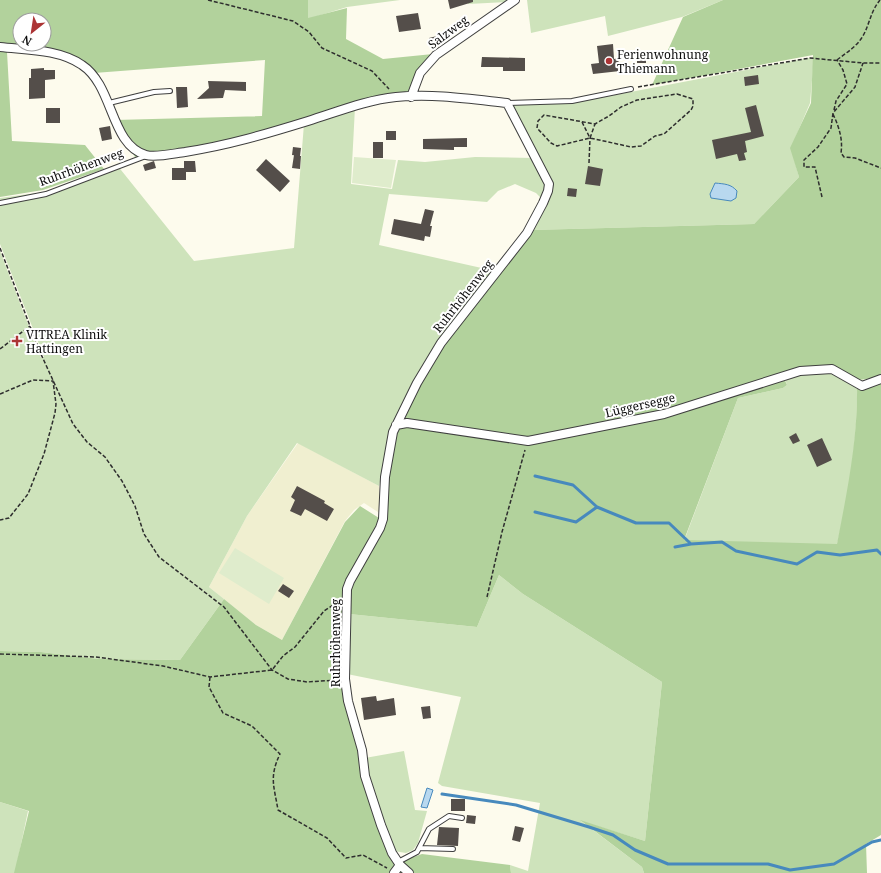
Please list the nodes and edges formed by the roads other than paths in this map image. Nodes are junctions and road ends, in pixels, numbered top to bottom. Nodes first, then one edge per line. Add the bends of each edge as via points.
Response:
1 (515, 0) edge
2 (0, 47) edge
3 (631, 89) road end
4 (170, 91) dead end
5 (411, 97) junction
6 (109, 103) junction
7 (507, 103) junction
8 (147, 156) junction
9 (0, 203) edge
10 (881, 379) edge
11 (396, 425) junction
12 (462, 818) dead end
13 (419, 848) junction
14 (453, 848) dead end
15 (399, 864) junction
16 (394, 873) edge
17 (409, 873) edge

1 - 5 street, Salzweg via 436,55 420,73
2 - 6 street, Ruhrhöhenweg via 70,58 92,72
3 - 7 lane via 572,101
4 - 6 lane via 154,92
5 - 7 street, Ruhrhöhenweg via 466,98
5 - 8 street, Ruhrhöhenweg via 396,97 359,105 226,145
6 - 8 street, Ruhrhöhenweg via 122,137
7 - 11 street, Ruhrhöhenweg via 548,184 548,191 537,215 518,245 442,343 417,383
8 - 9 lane, Ruhrhöhenweg via 46,194
10 - 11 street, Lüggersegge via 862,386 832,369 800,370 664,414 528,441 407,423
11 - 15 street, Ruhrhöhenweg via 385,477 383,520 350,582 346,601 345,679 348,701 362,750 365,776 381,825
12 - 13 lane via 449,816 429,829
13 - 14 lane
13 - 15 lane
15 - 16 street
15 - 17 street, Ruhrhöhenweg

